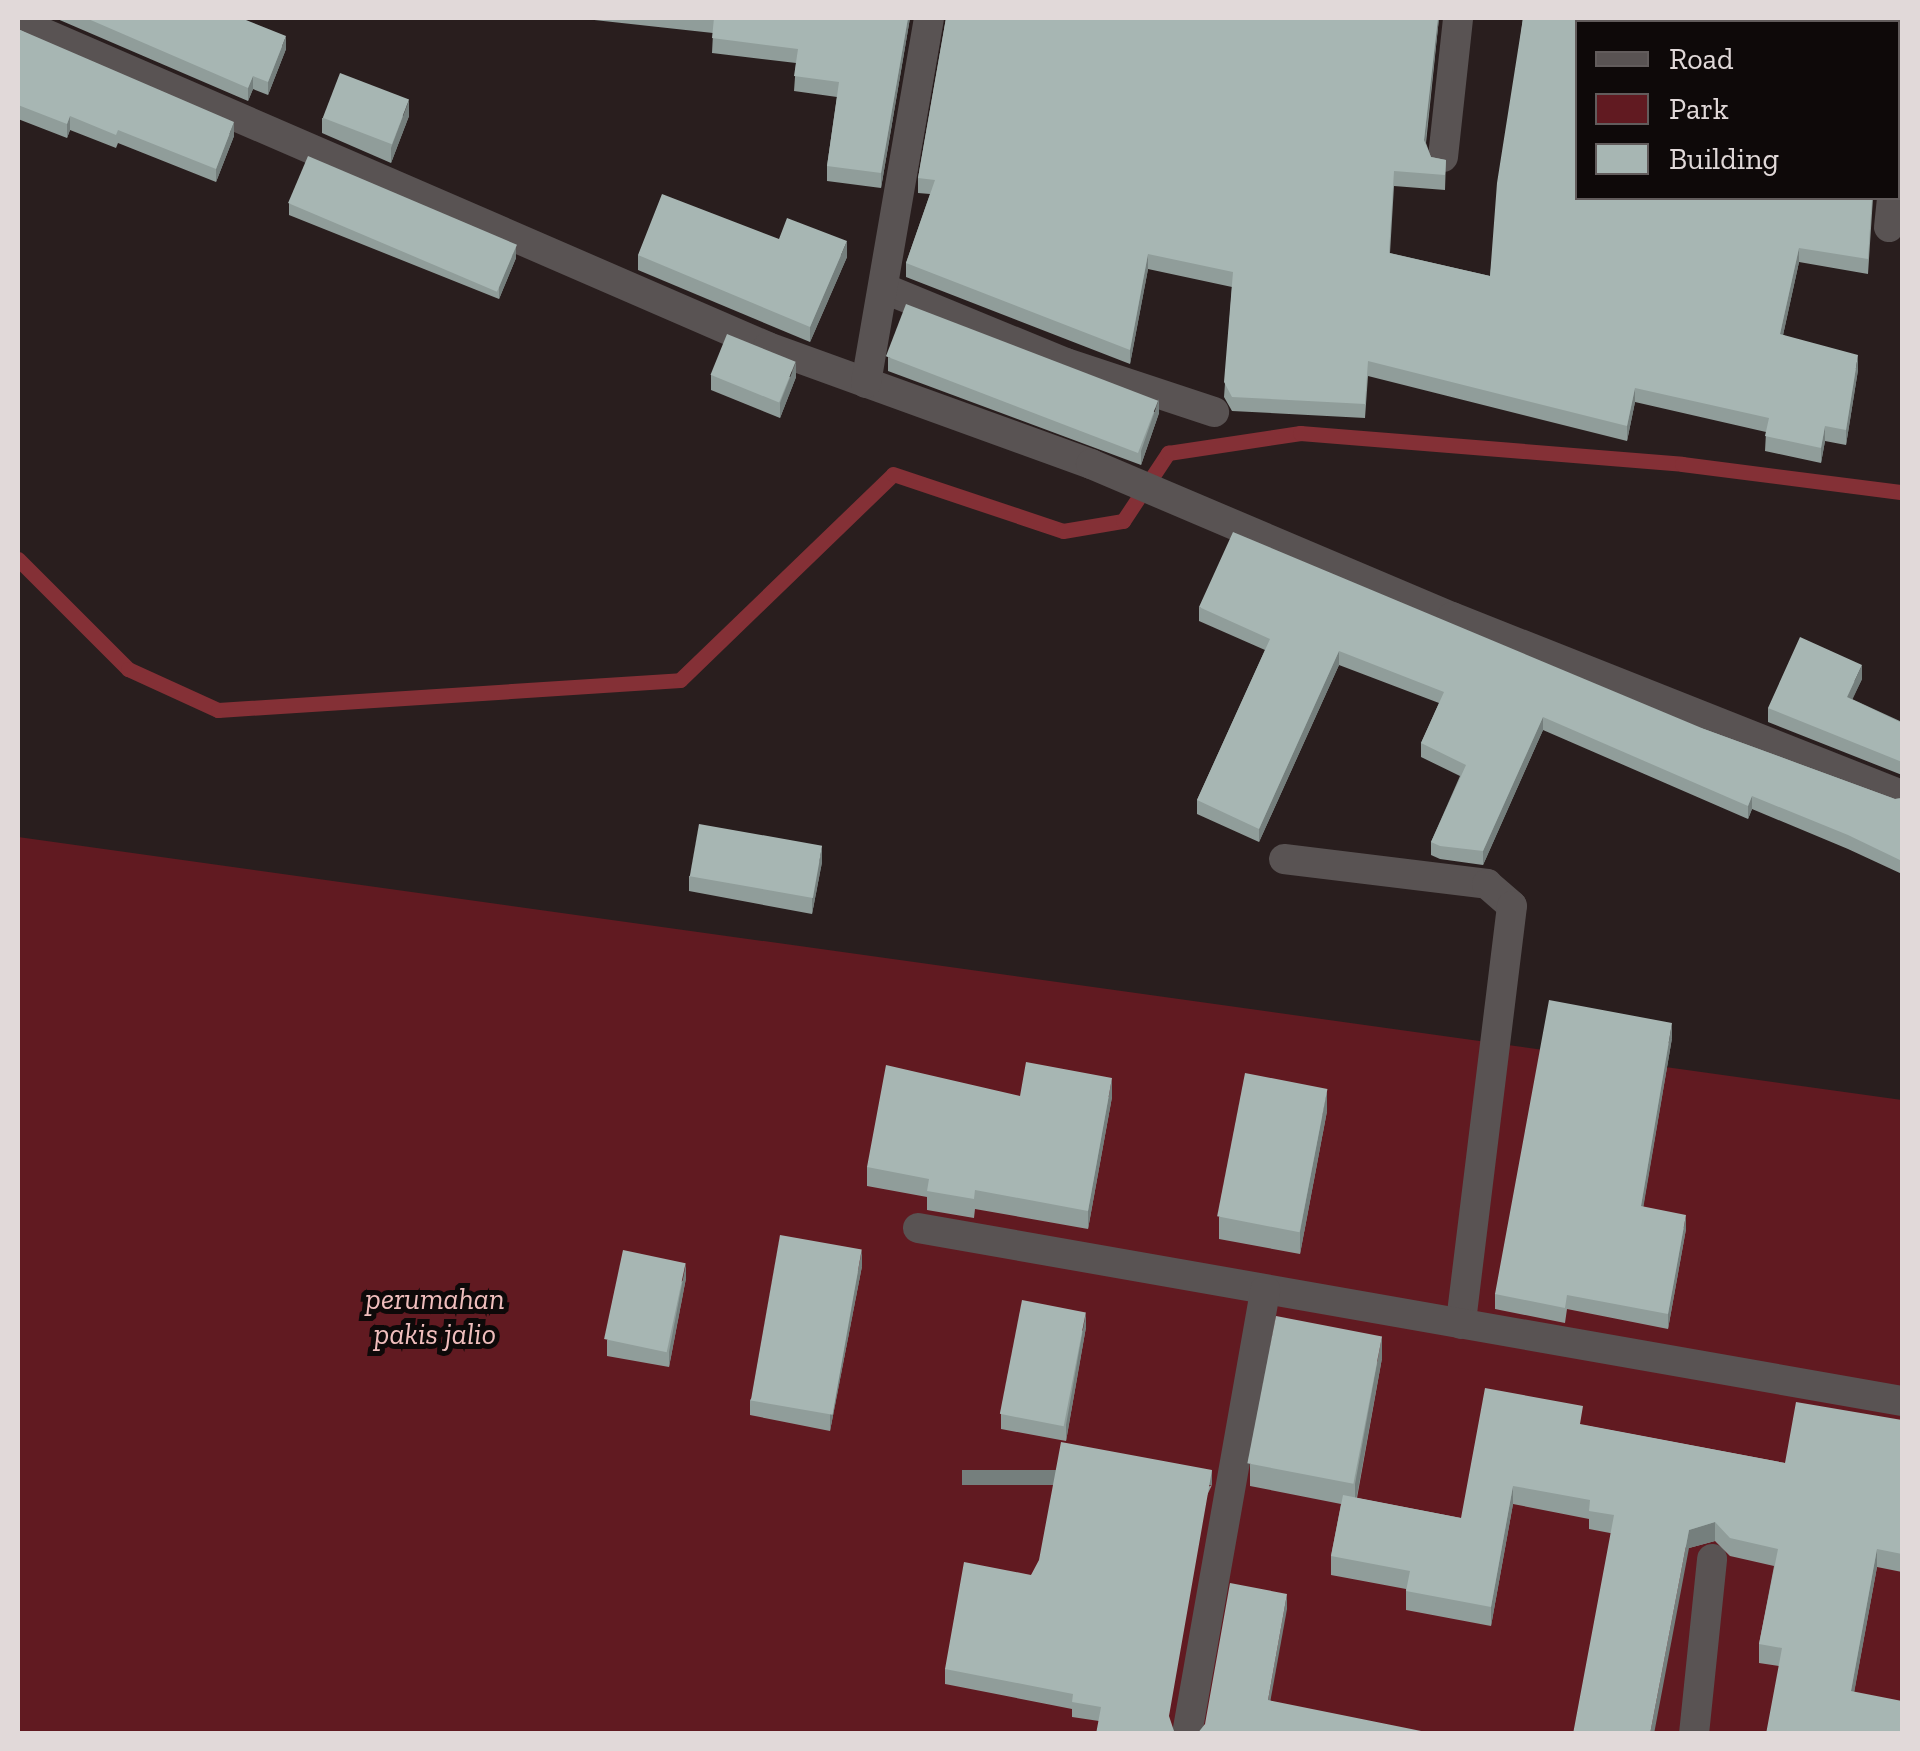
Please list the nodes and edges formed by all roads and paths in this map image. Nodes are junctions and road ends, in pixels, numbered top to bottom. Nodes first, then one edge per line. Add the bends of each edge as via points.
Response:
1 (929, 18) edge
2 (1458, 18) edge
3 (18, 22) edge
4 (1902, 64) edge
5 (1900, 94) edge
6 (1443, 157) edge
7 (883, 288) junction
8 (866, 383) junction
9 (1214, 412) dead end
10 (1902, 795) edge
11 (1284, 859) dead end
12 (918, 1228) dead end
13 (1266, 1290) junction
14 (1461, 1324) junction
15 (1902, 1401) edge
16 (1712, 1559) dead end
17 (1186, 1734) edge
18 (1694, 1734) edge

1 - 7 street
2 - 6 street
3 - 8 street via 768,347
4 - 5 street
7 - 8 street
7 - 9 street via 1066,363
8 - 10 street via 1091,464
11 - 14 street via 1487,884 1512,906
12 - 13 street
13 - 14 street
13 - 17 street
14 - 15 street
16 - 18 street

